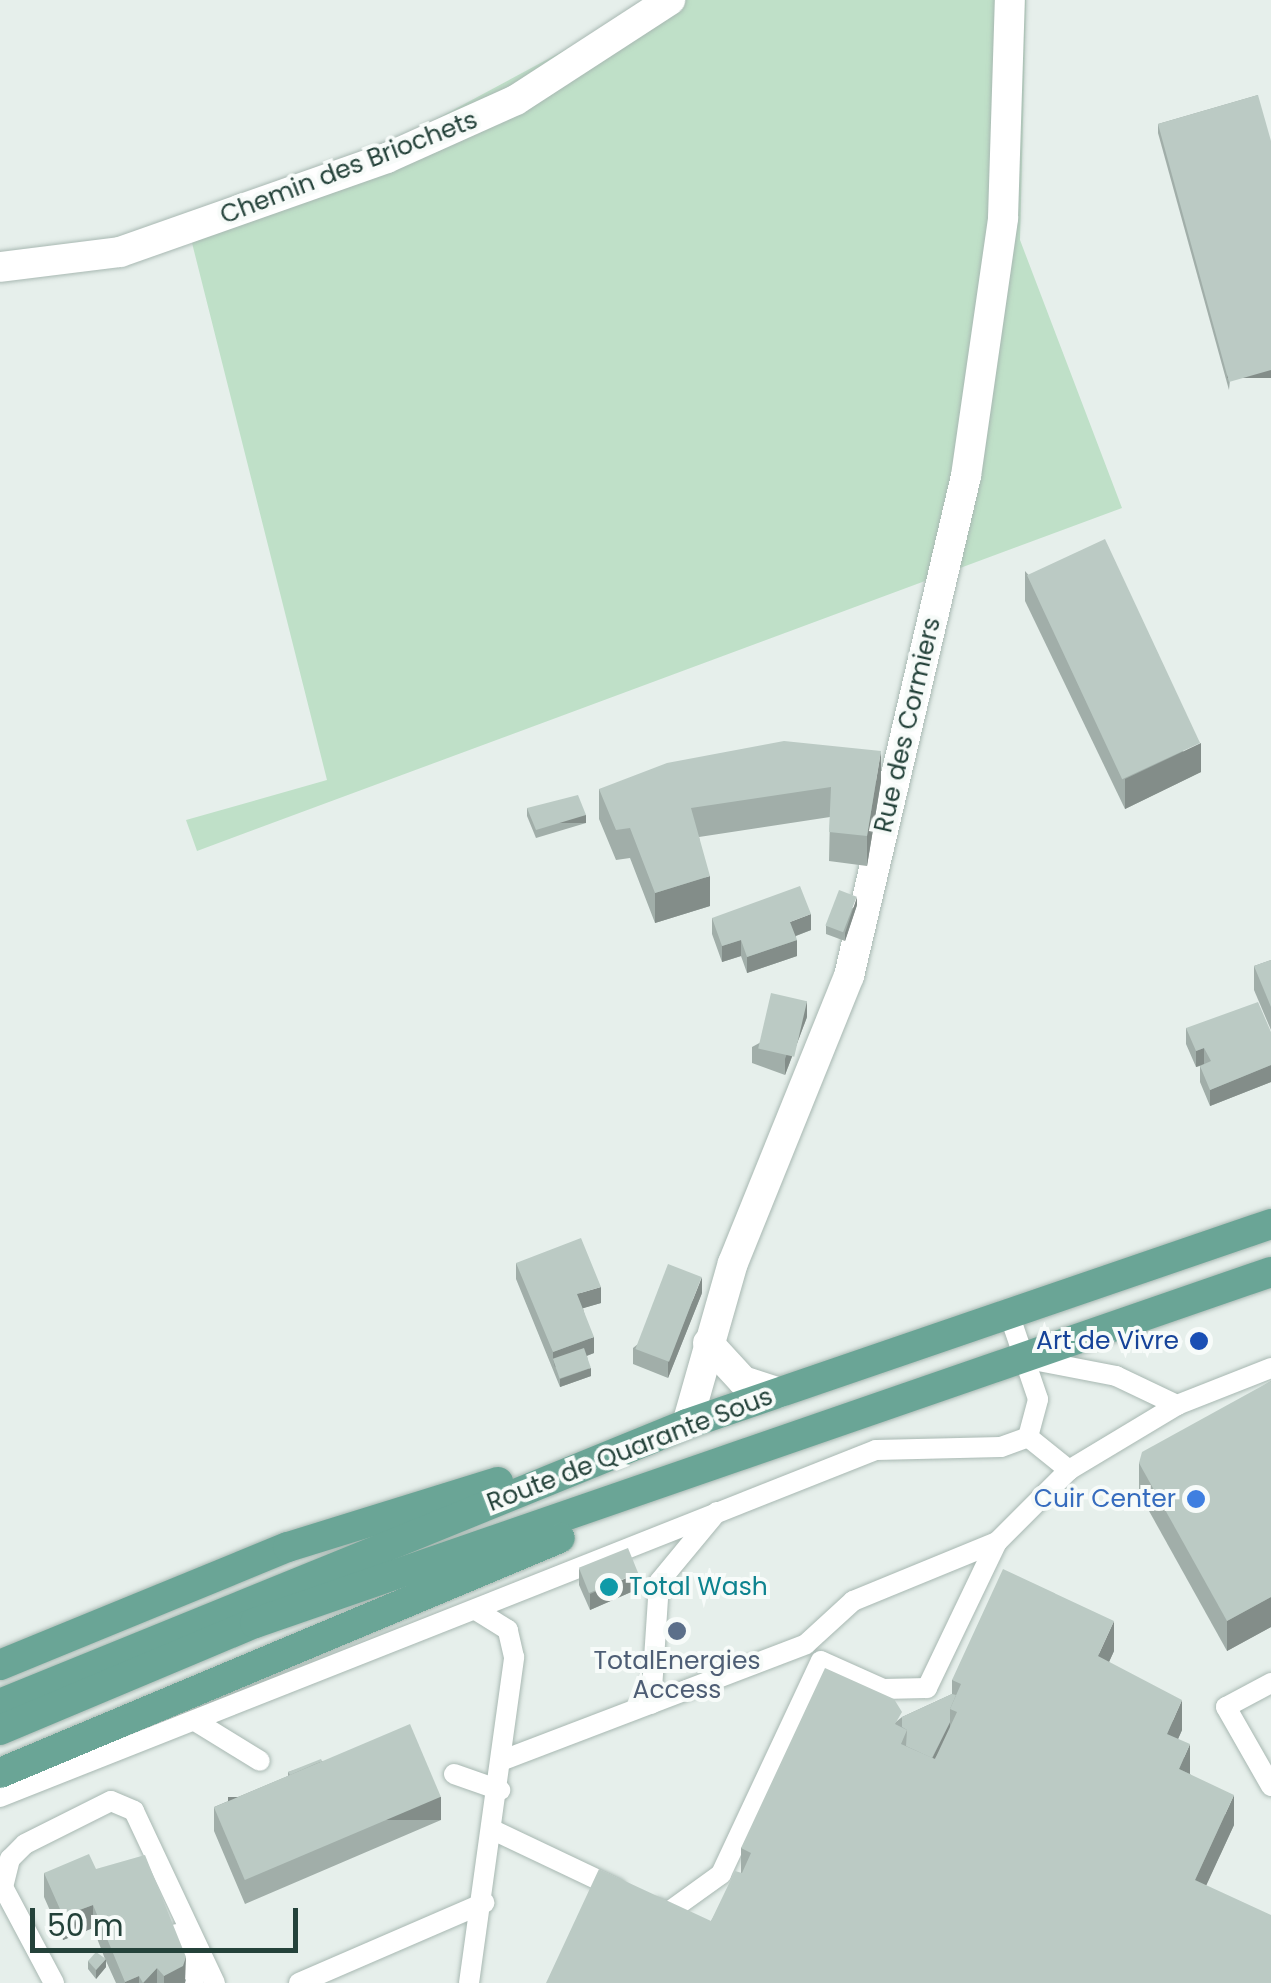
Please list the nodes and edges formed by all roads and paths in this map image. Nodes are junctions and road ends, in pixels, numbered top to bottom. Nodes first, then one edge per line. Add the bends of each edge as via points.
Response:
1 (670, 0) edge
2 (1010, 0) edge
3 (0, 266) edge
4 (1271, 1224) edge
5 (1271, 1272) edge
6 (1010, 1314) junction
7 (708, 1342) junction
8 (1026, 1359) junction
9 (1271, 1368) edge
10 (778, 1393) junction
11 (1177, 1404) junction
12 (687, 1424) junction
13 (1028, 1437) junction
14 (751, 1453) junction
15 (1069, 1470) junction
16 (721, 1507) junction
17 (997, 1542) junction
18 (478, 1611) junction
19 (806, 1644) junction
20 (820, 1661) junction
21 (0, 1666) edge
22 (1271, 1684) edge
23 (0, 1704) edge
24 (651, 1704) junction
25 (195, 1721) junction
26 (0, 1730) edge
27 (503, 1760) junction
28 (260, 1761) dead end
29 (0, 1773) edge
30 (454, 1774) dead end
31 (1271, 1786) edge
32 (500, 1790) junction
33 (0, 1798) edge
34 (493, 1830) junction
35 (158, 1862) junction
36 (484, 1903) junction
37 (42, 1965) junction
38 (54, 1983) edge
39 (65, 1983) edge
40 (194, 1983) edge
41 (215, 1983) edge
42 (298, 1983) edge
43 (469, 1983) edge

1 - 3 street, Chemin des Briochets via 516,100 387,158 120,252
2 - 7 street, Rue des Cormiers via 1003,218 966,476 850,976 733,1263
4 - 6 main road, Route de Quarante Sous
5 - 8 main road, Route de Quarante Sous
6 - 8 lane
6 - 10 main road, Route de Quarante Sous
7 - 10 street via 743,1382
7 - 12 street, Rue des Cormiers
8 - 11 lane via 1116,1376
8 - 13 lane via 1038,1399
8 - 14 main road, Route de Quarante Sous
9 - 11 lane
10 - 12 main road, Route de Quarante Sous
11 - 15 lane
12 - 21 main road via 288,1547
12 - 23 main road, Route de Quarante Sous
13 - 15 lane
13 - 16 lane via 1001,1447 876,1450
14 - 26 main road, Route de Quarante Sous via 254,1624
14 - 29 main road
15 - 17 lane
16 - 18 lane
16 - 24 lane via 659,1582
17 - 19 lane via 853,1601
17 - 20 lane via 927,1688 883,1688
18 - 25 lane
18 - 27 lane via 508,1630 514,1657
19 - 20 lane
19 - 24 lane
20 - 34 lane via 721,1874 668,1913
22 - 31 lane via 1226,1707
24 - 27 lane
25 - 28 lane
25 - 33 lane
27 - 32 lane
30 - 32 lane
32 - 34 lane
34 - 36 lane
35 - 37 lane via 134,1811 111,1801 24,1844 10,1859 3,1887
35 - 40 lane via 162,1898
35 - 41 lane
36 - 42 lane
36 - 43 lane
37 - 38 lane
37 - 39 lane

